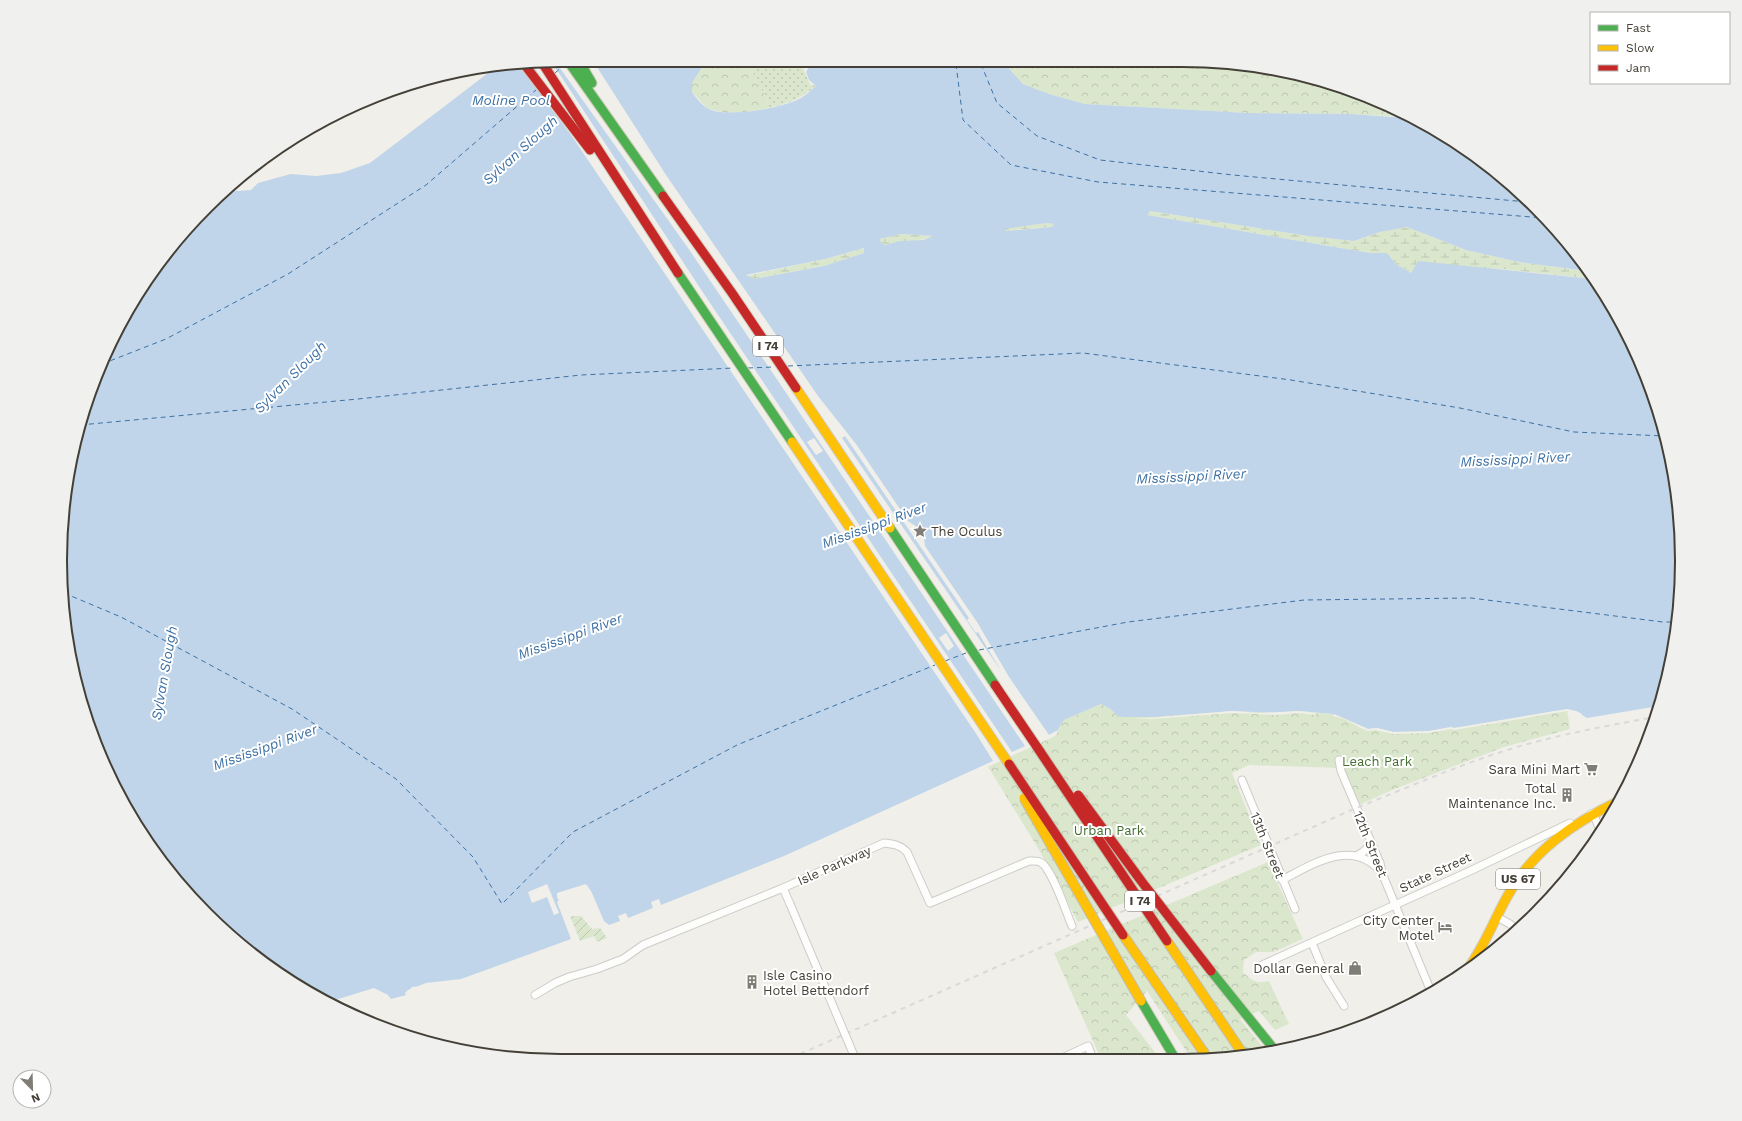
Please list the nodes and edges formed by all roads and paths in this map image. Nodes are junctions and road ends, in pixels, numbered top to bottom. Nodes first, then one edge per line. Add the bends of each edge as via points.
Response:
1 (545, 67) edge
2 (572, 67) edge
3 (583, 67) edge
4 (527, 68) edge
5 (617, 130) junction
6 (626, 193) junction
7 (1037, 747) junction
8 (1339, 760) dead end
9 (1008, 764) junction
10 (1242, 780) dead end
11 (1610, 805) edge
12 (1593, 813) junction
13 (1598, 825) edge
14 (1372, 843) junction
15 (1356, 856) junction
16 (1382, 873) junction
17 (1282, 880) junction
18 (783, 888) junction
19 (1395, 905) junction
20 (1295, 910) dead end
21 (1497, 917) junction
22 (1072, 926) dead end
23 (1512, 926) edge
24 (1312, 943) junction
25 (1476, 956) edge
26 (1262, 965) dead end
27 (1429, 987) edge
28 (536, 995) dead end
29 (1344, 1006) dead end
30 (1271, 1046) edge
31 (1241, 1051) edge
32 (1204, 1053) edge
33 (853, 1054) edge
34 (1071, 1054) edge
35 (1091, 1054) edge
36 (1172, 1054) edge

1 - 6 main road, I 74
2 - 5 main road, I 74
3 - 5 main road
4 - 6 main road
5 - 7 main road, I 74 via 828,434
6 - 9 main road, I 74
7 - 30 main road, bridge via 1064,777 1142,882
7 - 31 main road, I 74, bridge
8 - 14 street, 12th Street via 1341,771
9 - 32 main road, I 74, bridge
9 - 36 main road, bridge via 1035,819
10 - 17 street, 13th Street
11 - 12 main road, State Street / US 67
12 - 13 street
12 - 19 street, State Street
12 - 21 main road, US 67 via 1547,846 1527,865 1511,888
14 - 15 street
14 - 16 street, 12th Street
15 - 16 street via 1372,863
15 - 17 street via 1328,857
16 - 19 street, 12th Street
17 - 20 street, 13th Street
18 - 22 street, Isle Parkway via 884,843 895,844 907,852 930,903 1029,861 1038,861 1052,880
18 - 28 street, Isle Parkway via 643,945 623,959 555,983
18 - 33 street, bridge
19 - 24 street, State Street
19 - 27 street, 12th Street
21 - 23 street
21 - 25 main road, US 67
24 - 26 street, State Street
24 - 29 street via 1326,977
34 - 35 street via 1088,1046

